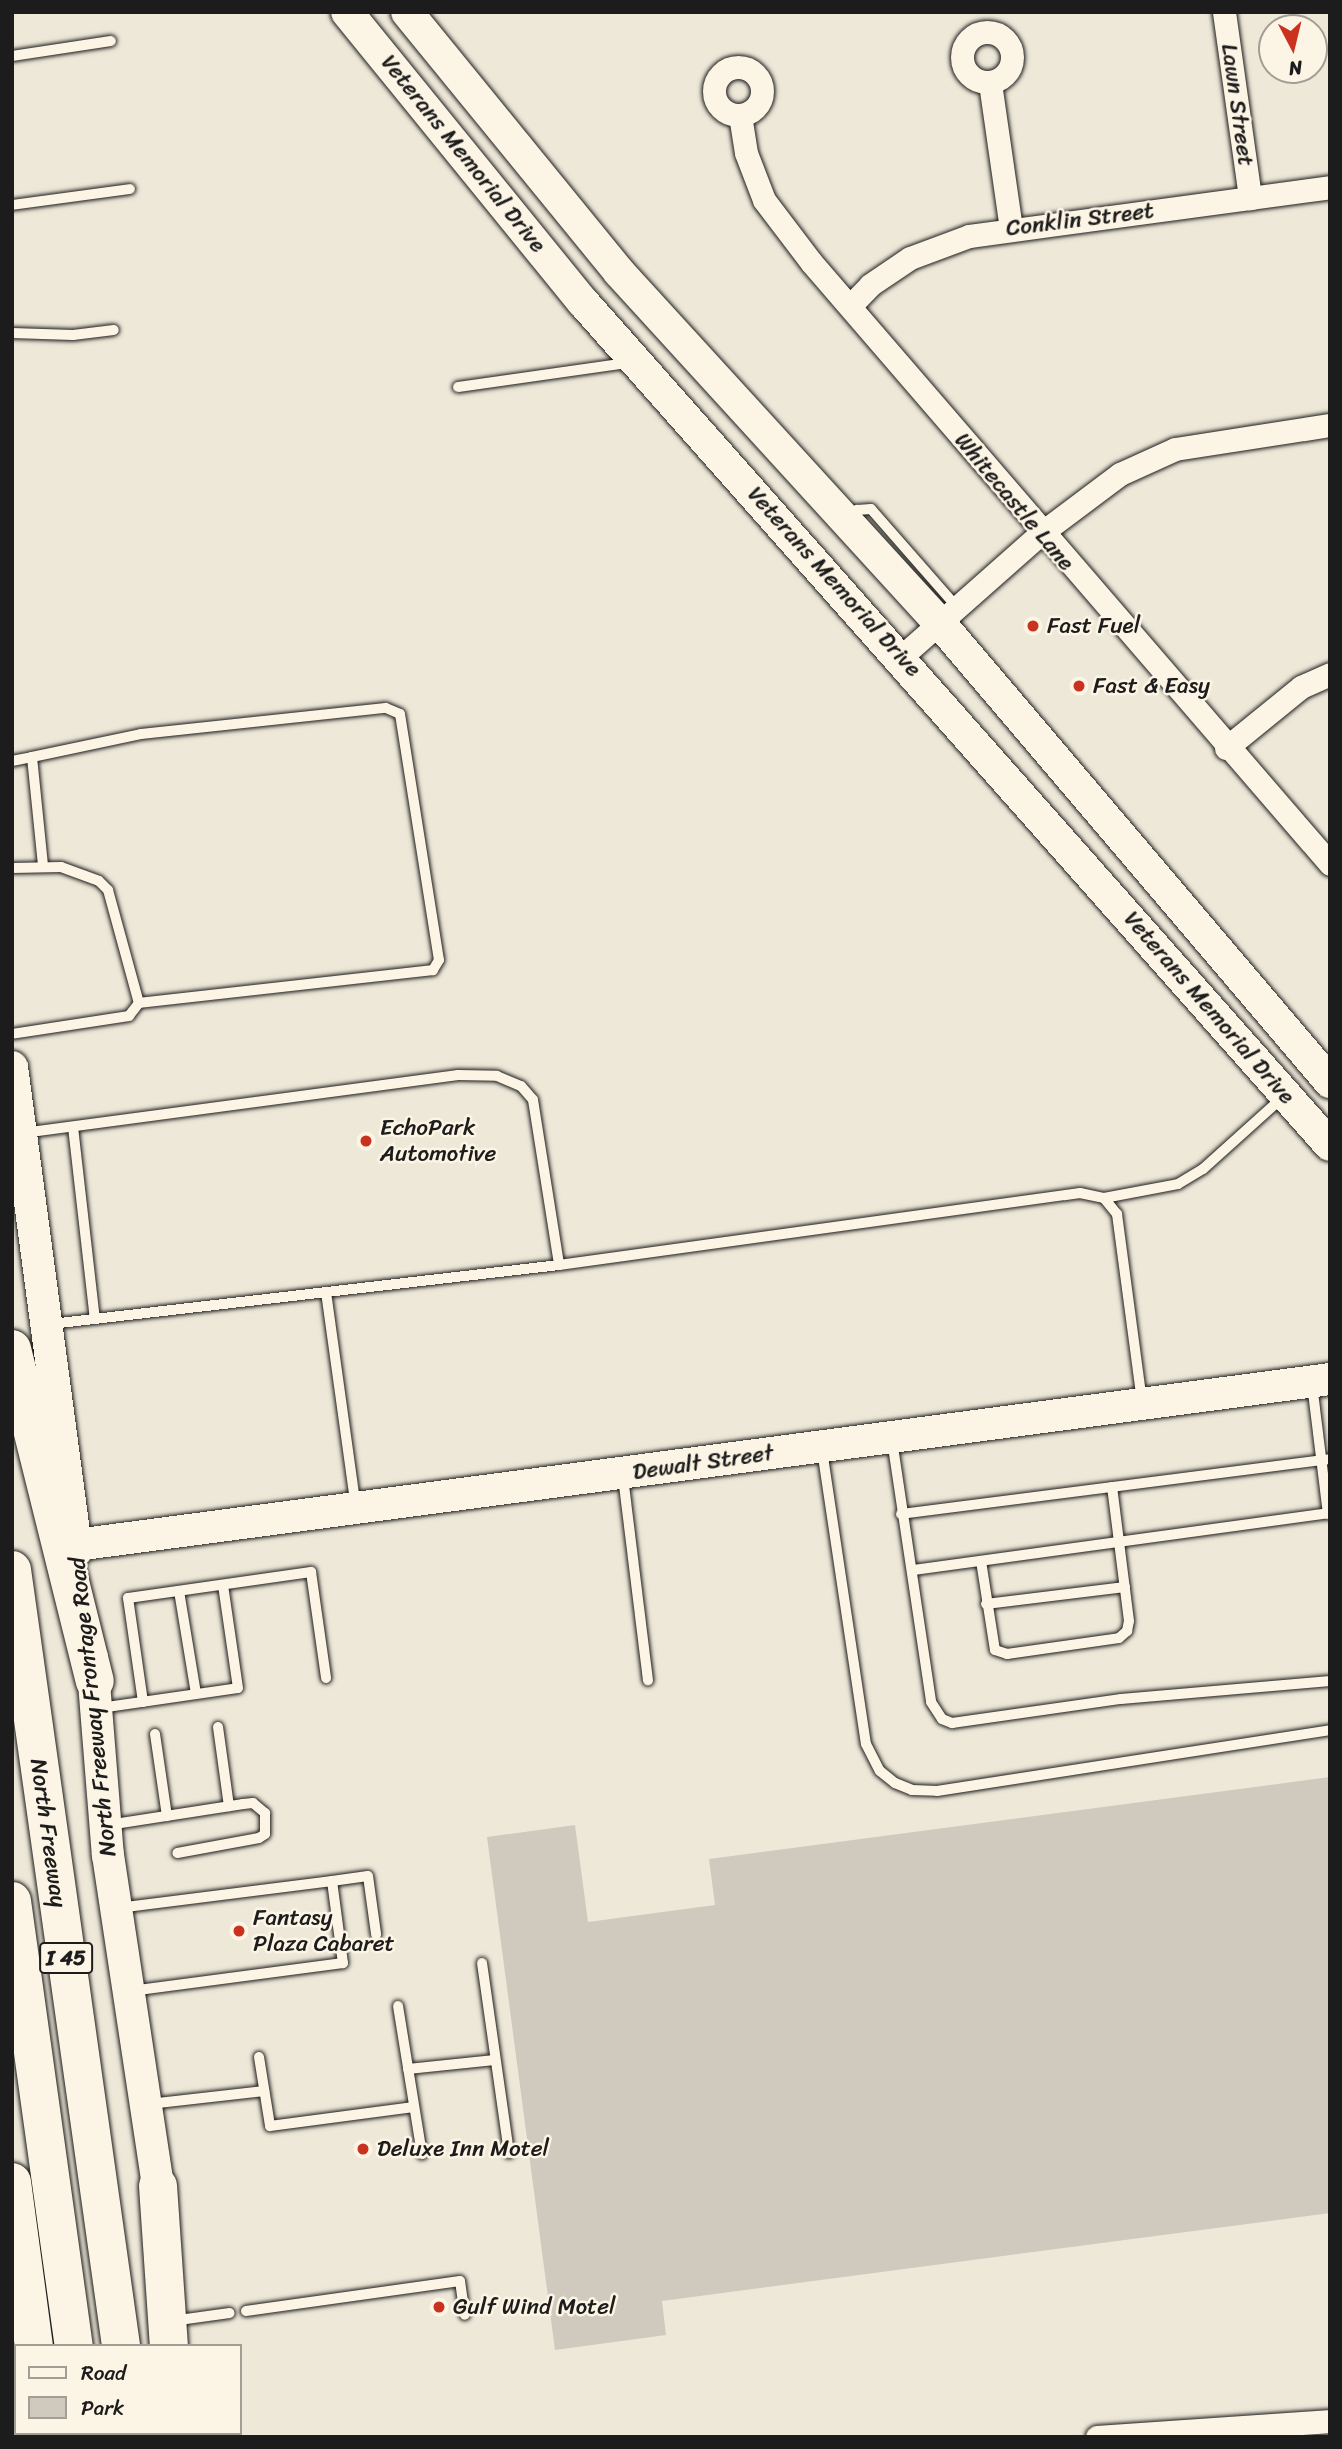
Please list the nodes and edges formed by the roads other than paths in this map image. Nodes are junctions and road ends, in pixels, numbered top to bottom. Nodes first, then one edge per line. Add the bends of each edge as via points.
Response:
1 (347, 12) edge
2 (407, 12) edge
3 (1224, 12) edge
4 (111, 41) dead end
5 (12, 56) edge
6 (990, 83) dead end
7 (740, 115) dead end
8 (1330, 187) edge
9 (130, 189) dead end
10 (1250, 198) junction
11 (12, 205) edge
12 (1011, 228) junction
13 (619, 272) junction
14 (583, 302) junction
15 (850, 306) junction
16 (114, 330) dead end
17 (12, 333) edge
18 (636, 361) junction
19 (458, 387) dead end
20 (1330, 425) edge
21 (1040, 534) junction
22 (948, 614) junction
23 (901, 657) junction
24 (1330, 674) edge
25 (1226, 748) junction
26 (32, 757) junction
27 (12, 761) edge
28 (1330, 864) edge
29 (43, 865) junction
30 (12, 868) edge
31 (1243, 980) junction
32 (139, 1003) junction
33 (1210, 1010) junction
34 (12, 1034) edge
35 (12, 1067) edge
36 (1330, 1082) edge
37 (1285, 1095) junction
38 (73, 1127) junction
39 (21, 1133) junction
40 (1330, 1145) edge
41 (1104, 1198) junction
42 (559, 1265) junction
43 (326, 1292) junction
44 (94, 1319) junction
45 (48, 1325) junction
46 (12, 1349) edge
47 (1321, 1380) edge
48 (1142, 1407) junction
49 (891, 1438) junction
50 (821, 1447) junction
51 (1326, 1460) edge
52 (623, 1474) junction
53 (1112, 1487) junction
54 (356, 1510) junction
55 (1329, 1513) edge
56 (901, 1514) junction
57 (1119, 1542) junction
58 (76, 1545) junction
59 (981, 1561) junction
60 (12, 1570) edge
61 (913, 1570) junction
62 (223, 1585) junction
63 (1125, 1587) junction
64 (179, 1591) junction
65 (986, 1604) junction
66 (326, 1678) dead end
67 (648, 1680) dead end
68 (1330, 1681) edge
69 (196, 1694) junction
70 (96, 1695) junction
71 (143, 1702) junction
72 (218, 1727) dead end
73 (1330, 1730) edge
74 (155, 1734) dead end
75 (229, 1806) junction
76 (167, 1815) junction
77 (106, 1826) junction
78 (177, 1853) dead end
79 (332, 1881) junction
80 (12, 1901) edge
81 (116, 1909) junction
82 (376, 1934) dead end
83 (482, 1963) dead end
84 (128, 1992) junction
85 (398, 2006) dead end
86 (259, 2057) dead end
87 (495, 2060) junction
88 (408, 2069) junction
89 (264, 2091) junction
90 (146, 2105) junction
91 (414, 2107) junction
92 (509, 2153) dead end
93 (422, 2154) dead end
94 (12, 2182) edge
95 (158, 2186) joint
96 (246, 2311) dead end
97 (230, 2314) dead end
98 (465, 2315) dead end
99 (177, 2337) edge
100 (34, 2344) edge
101 (74, 2344) edge
102 (121, 2344) edge
103 (1330, 2421) edge
104 (1097, 2437) edge

1 - 14 main road, Veterans Memorial Drive
2 - 13 main road, Veterans Memorial Drive
3 - 10 street, Lawn Street
4 - 5 lane
6 - 12 street
7 - 15 street, Whitecastle Lane via 746,153 764,200
8 - 10 street, Conklin Street
9 - 11 lane
10 - 12 street, Conklin Street
12 - 15 street, Conklin Street via 969,236 910,258 870,285
13 - 14 main road
13 - 22 main road, Veterans Memorial Drive via 846,520
14 - 18 main road, Veterans Memorial Drive
15 - 21 street, Whitecastle Lane
16 - 17 lane via 73,335
18 - 19 lane via 620,368
18 - 23 main road, Veterans Memorial Drive
20 - 21 street via 1175,449 1120,474
21 - 22 street
21 - 25 street, Whitecastle Lane
22 - 23 street
22 - 31 main road, Veterans Memorial Drive
23 - 33 main road, Veterans Memorial Drive
24 - 25 street via 1301,687
25 - 28 street, Whitecastle Lane
26 - 27 lane
26 - 29 lane
26 - 32 lane via 141,734 386,708 400,714 439,960 433,970
29 - 30 lane
29 - 32 lane via 80,873 108,890
31 - 33 main road
31 - 36 main road, Veterans Memorial Drive
32 - 34 lane via 129,1016
33 - 37 main road, Veterans Memorial Drive
35 - 39 main road, North Freeway Frontage Road
37 - 40 main road, Veterans Memorial Drive
37 - 41 lane via 1203,1169 1178,1184
38 - 39 lane
38 - 42 lane via 458,1075 497,1076 521,1086 533,1100
38 - 44 lane
39 - 45 main road, North Freeway Frontage Road
41 - 42 lane via 1067,1194
41 - 48 lane via 1117,1214
42 - 43 lane
43 - 44 lane
43 - 54 lane
44 - 45 lane
45 - 58 main road, North Freeway Frontage Road
46 - 70 highway
47 - 48 main road, Dewalt Street
47 - 51 lane
48 - 49 main road, Dewalt Street
49 - 50 main road, Dewalt Street
49 - 56 lane
50 - 52 main road, Dewalt Street
50 - 73 lane via 866,1744 880,1771 895,1783 912,1790 937,1791
51 - 53 lane
51 - 55 lane
52 - 54 main road, Dewalt Street
52 - 67 lane
53 - 56 lane
53 - 57 lane
54 - 58 main road, Dewalt Street
55 - 57 lane
56 - 61 lane
57 - 59 lane
57 - 63 lane
58 - 70 main road, North Freeway Frontage Road
59 - 61 lane
59 - 65 lane
60 - 102 highway, North Freeway / I 45
61 - 68 lane via 931,1702 942,1720 952,1723 1121,1699
62 - 64 lane
62 - 66 lane via 311,1572
62 - 69 lane via 238,1688
63 - 65 lane
63 - 65 lane via 1129,1621 1119,1638 1007,1654 995,1650 990,1639
64 - 69 lane
64 - 71 lane via 128,1598
69 - 71 lane
70 - 71 lane
70 - 77 main road, North Freeway Frontage Road
72 - 75 lane
74 - 76 lane
75 - 76 lane
75 - 78 lane via 260,1806 267,1823 265,1833
76 - 77 lane
77 - 81 main road, North Freeway Frontage Road
79 - 81 lane
79 - 82 lane via 368,1876
79 - 84 lane via 343,1963
80 - 101 highway, North Freeway
81 - 84 main road, North Freeway Frontage Road
83 - 87 lane
84 - 90 main road, North Freeway Frontage Road
85 - 88 lane
86 - 89 lane
87 - 88 lane
87 - 92 lane
88 - 91 lane
89 - 90 lane
89 - 91 lane via 270,2126
90 - 95 main road, North Freeway Frontage Road
91 - 93 lane
94 - 100 highway
95 - 99 highway
96 - 98 lane via 460,2281
97 - 99 lane
103 - 104 street

